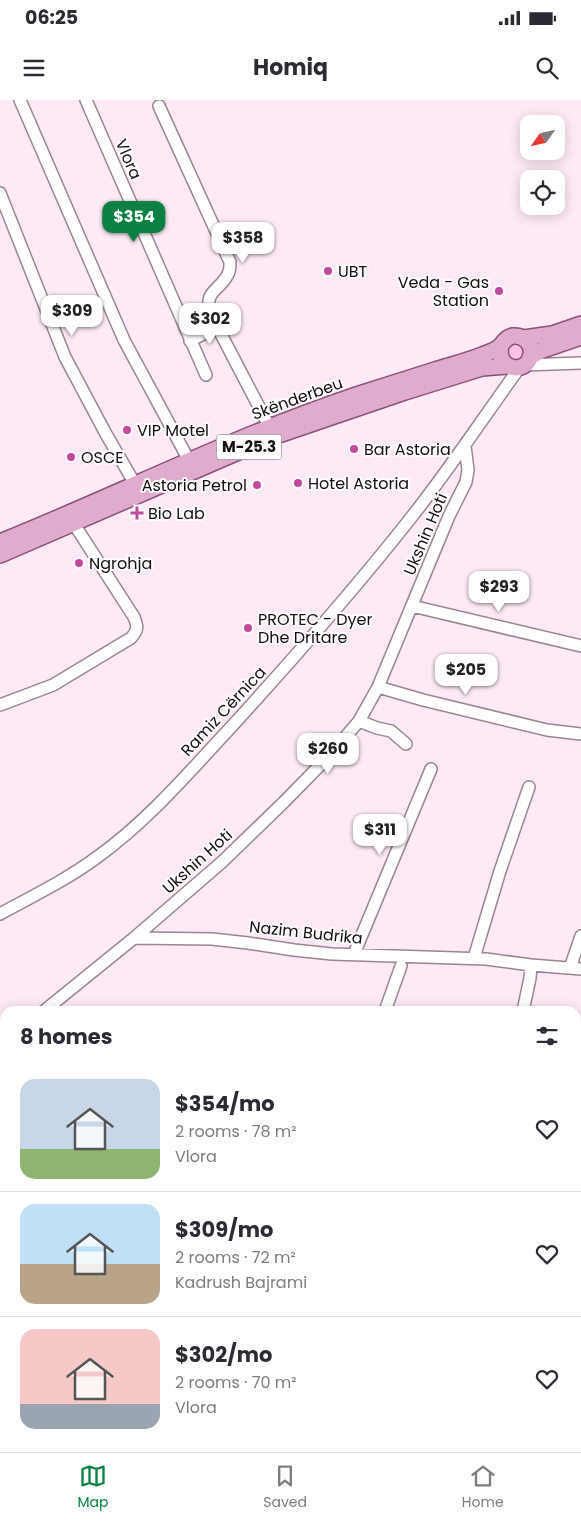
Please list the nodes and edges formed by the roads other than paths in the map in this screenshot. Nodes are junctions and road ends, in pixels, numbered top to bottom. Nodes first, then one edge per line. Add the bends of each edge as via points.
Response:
1 (20, 100) edge
2 (86, 100) edge
3 (159, 106) dead end
4 (0, 193) edge
5 (581, 324) edge
6 (218, 326) junction
7 (581, 337) edge
8 (524, 338) junction
9 (190, 341) junction
10 (508, 363) junction
11 (581, 363) edge
12 (206, 376) dead end
13 (503, 390) junction
14 (269, 426) junction
15 (465, 446) junction
16 (187, 460) junction
17 (135, 484) junction
18 (74, 524) junction
19 (0, 542) edge
20 (0, 555) edge
21 (412, 606) junction
22 (581, 646) edge
23 (378, 687) junction
24 (0, 705) edge
25 (359, 721) junction
26 (581, 734) edge
27 (406, 744) dead end
28 (431, 769) dead end
29 (529, 788) dead end
30 (0, 914) edge
31 (581, 936) edge
32 (134, 938) junction
33 (354, 954) junction
34 (474, 958) junction
35 (531, 965) junction
36 (401, 966) dead end
37 (575, 968) edge
38 (50, 1006) edge
39 (386, 1006) edge
40 (524, 1006) edge

1 - 16 street via 124,340
2 - 9 street, Vlora
3 - 6 street via 230,262 229,273 208,302
4 - 17 street via 65,357
5 - 8 main road, M-25.3 via 552,334
6 - 9 street
6 - 14 street
7 - 10 main road, M-25.3
8 - 10 main road via 530,346
8 - 10 main road, M-25.3 via 506,339
9 - 12 street, Vlora
10 - 11 street
10 - 13 street, Ramiz Cërnica
10 - 13 street via 502,380
10 - 14 main road, Skënderbeu / M-25.3 via 480,356
10 - 18 main road, Skënderbeu / M-25.3 via 405,392 273,437
13 - 15 street, Ramiz Cërnica
14 - 16 main road, Skënderbeu / M-25.3
15 - 21 street, Ukshin Hoti via 466,482
15 - 30 street, Ramiz Cërnica via 305,646 179,783 131,831 96,859
16 - 17 main road, Skënderbeu / M-25.3
17 - 19 main road, Skënderbeu / M-25.3
18 - 20 main road, Skënderbeu / M-25.3
18 - 24 street via 134,618 137,632 53,685
21 - 22 street
21 - 23 street, Ukshin Hoti
23 - 25 street, Ukshin Hoti
23 - 26 street via 547,730
25 - 27 street via 391,731
25 - 32 street, Ukshin Hoti via 330,755 222,862
28 - 33 street
29 - 34 street
31 - 37 street, Nazim Budrika
32 - 33 street, Nazim Budrika via 248,942 313,952
32 - 38 street, Ukshin Hoti
33 - 34 street, Nazim Budrika
34 - 35 street, Nazim Budrika
35 - 37 street, Nazim Budrika
35 - 40 street
36 - 39 street

